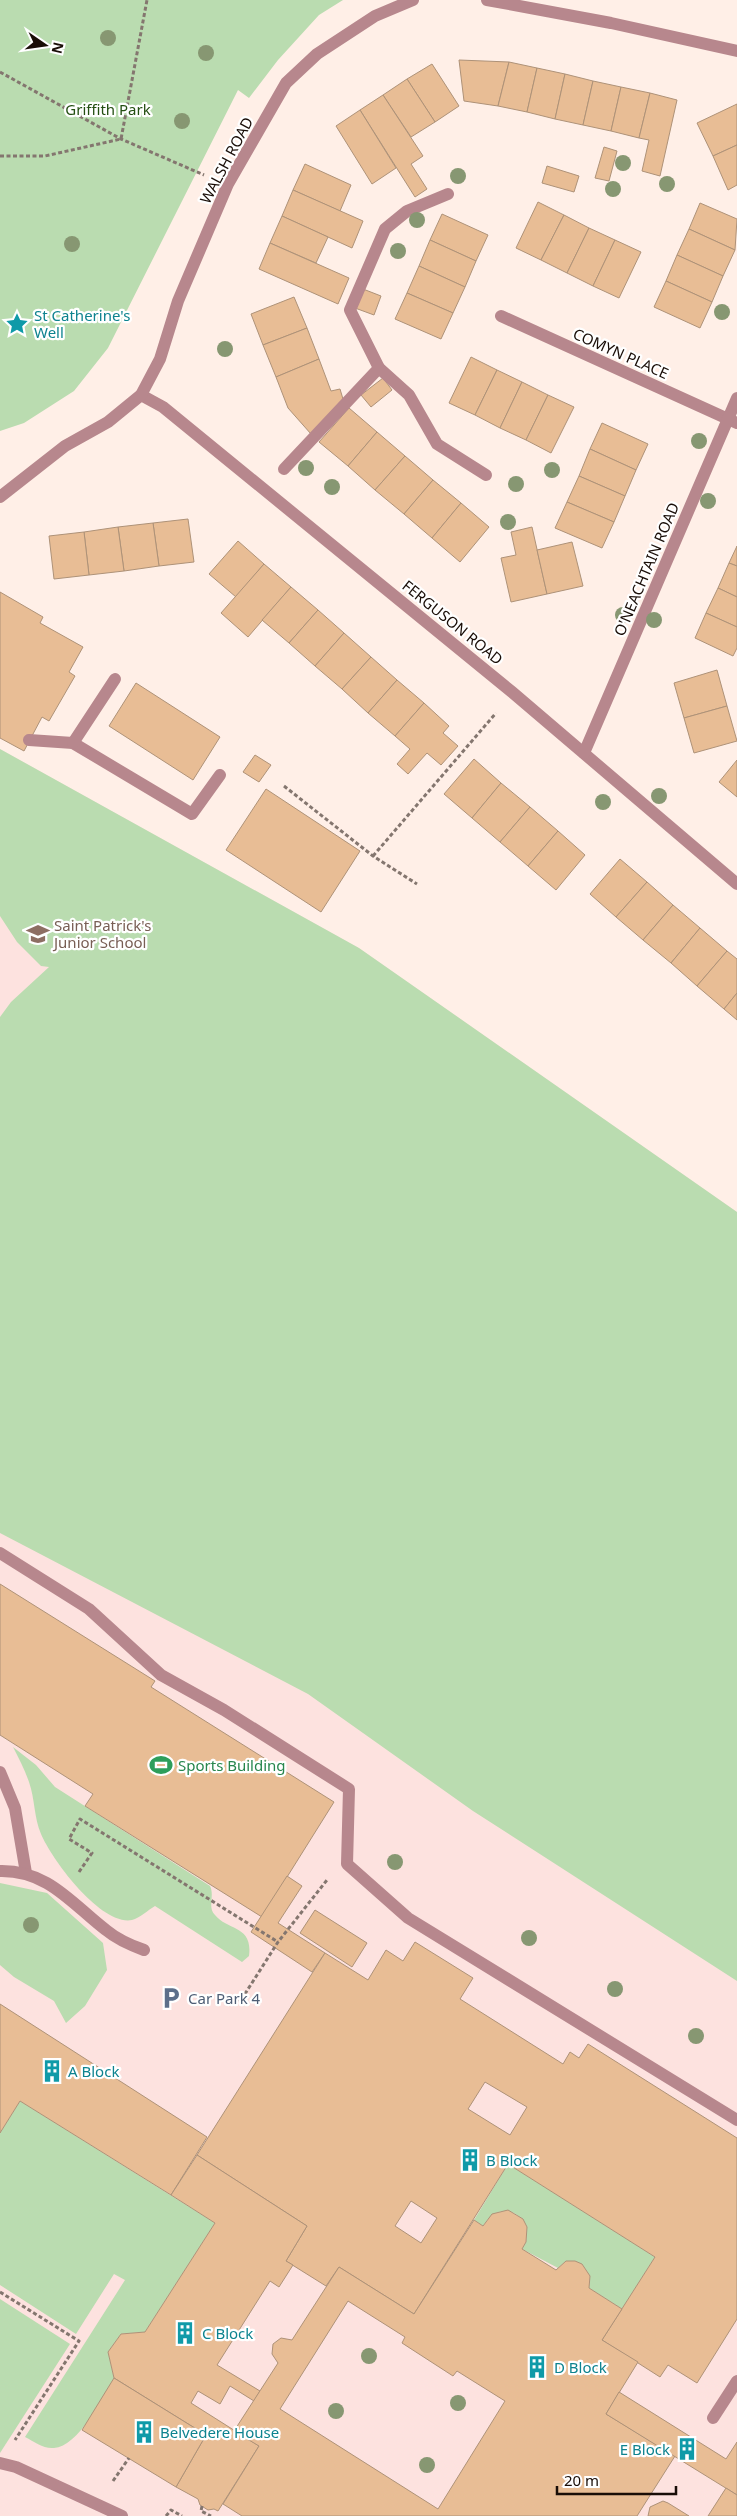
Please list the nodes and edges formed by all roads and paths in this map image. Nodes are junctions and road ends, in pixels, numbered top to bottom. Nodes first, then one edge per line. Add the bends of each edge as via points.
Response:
1 (146, 0) edge
2 (413, 0) edge
3 (487, 0) edge
4 (737, 51) edge
5 (0, 72) edge
6 (121, 139) junction
7 (0, 156) edge
8 (228, 184) junction
9 (448, 194) dead end
10 (501, 316) dead end
11 (378, 368) junction
12 (141, 395) junction
13 (737, 398) edge
14 (732, 421) edge
15 (284, 469) dead end
16 (486, 475) dead end
17 (0, 497) edge
18 (115, 679) dead end
19 (512, 692) junction
20 (29, 740) dead end
21 (73, 743) junction
22 (584, 753) junction
23 (220, 775) dead end
24 (284, 786) dead end
25 (373, 856) junction
26 (417, 884) dead end
27 (737, 884) edge
28 (0, 1553) edge
29 (0, 1772) edge
30 (92, 1853) dead end
31 (347, 1864) junction
32 (0, 1871) edge
33 (26, 1873) junction
34 (278, 1942) junction
35 (144, 1950) dead end
36 (229, 2005) dead end
37 (737, 2120) edge
38 (0, 2292) edge
39 (737, 2381) edge
40 (713, 2418) dead end
41 (0, 2463) edge
42 (202, 2506) dead end
43 (122, 2516) edge
44 (166, 2516) edge
45 (182, 2516) edge
46 (210, 2516) edge

1 - 6 path
2 - 8 street, WALSH ROAD via 366,22 317,54 286,83
3 - 4 street
5 - 6 path
6 - 7 path via 45,156
6 - 8 path
8 - 12 street, WALSH ROAD via 178,301 160,359
9 - 11 street via 407,211 385,229 350,310
10 - 14 street, COMYN PLACE
11 - 15 street
11 - 16 street via 409,395 437,444
12 - 17 street via 108,422 65,446
12 - 19 street, FERGUSON ROAD via 163,407
13 - 14 street, O'NEACHTAIN ROAD
14 - 22 street, O'NEACHTAIN ROAD
18 - 21 street
19 - 22 street, FERGUSON ROAD
19 - 25 path
20 - 21 street
21 - 23 street via 192,814
22 - 27 street, FERGUSON ROAD
24 - 25 path
25 - 26 path
28 - 31 street via 89,1609 161,1675 224,1710 349,1789
29 - 33 street via 15,1808
30 - 34 path via 69,1839 80,1819
31 - 34 path via 326,1880
31 - 37 street via 408,1918
32 - 33 street
33 - 35 street via 65,1893 124,1943
34 - 36 path via 243,1997
38 - 41 path via 79,2340
39 - 40 street
41 - 43 street via 16,2467
42 - 46 path via 201,2511
44 - 45 path via 171,2510

